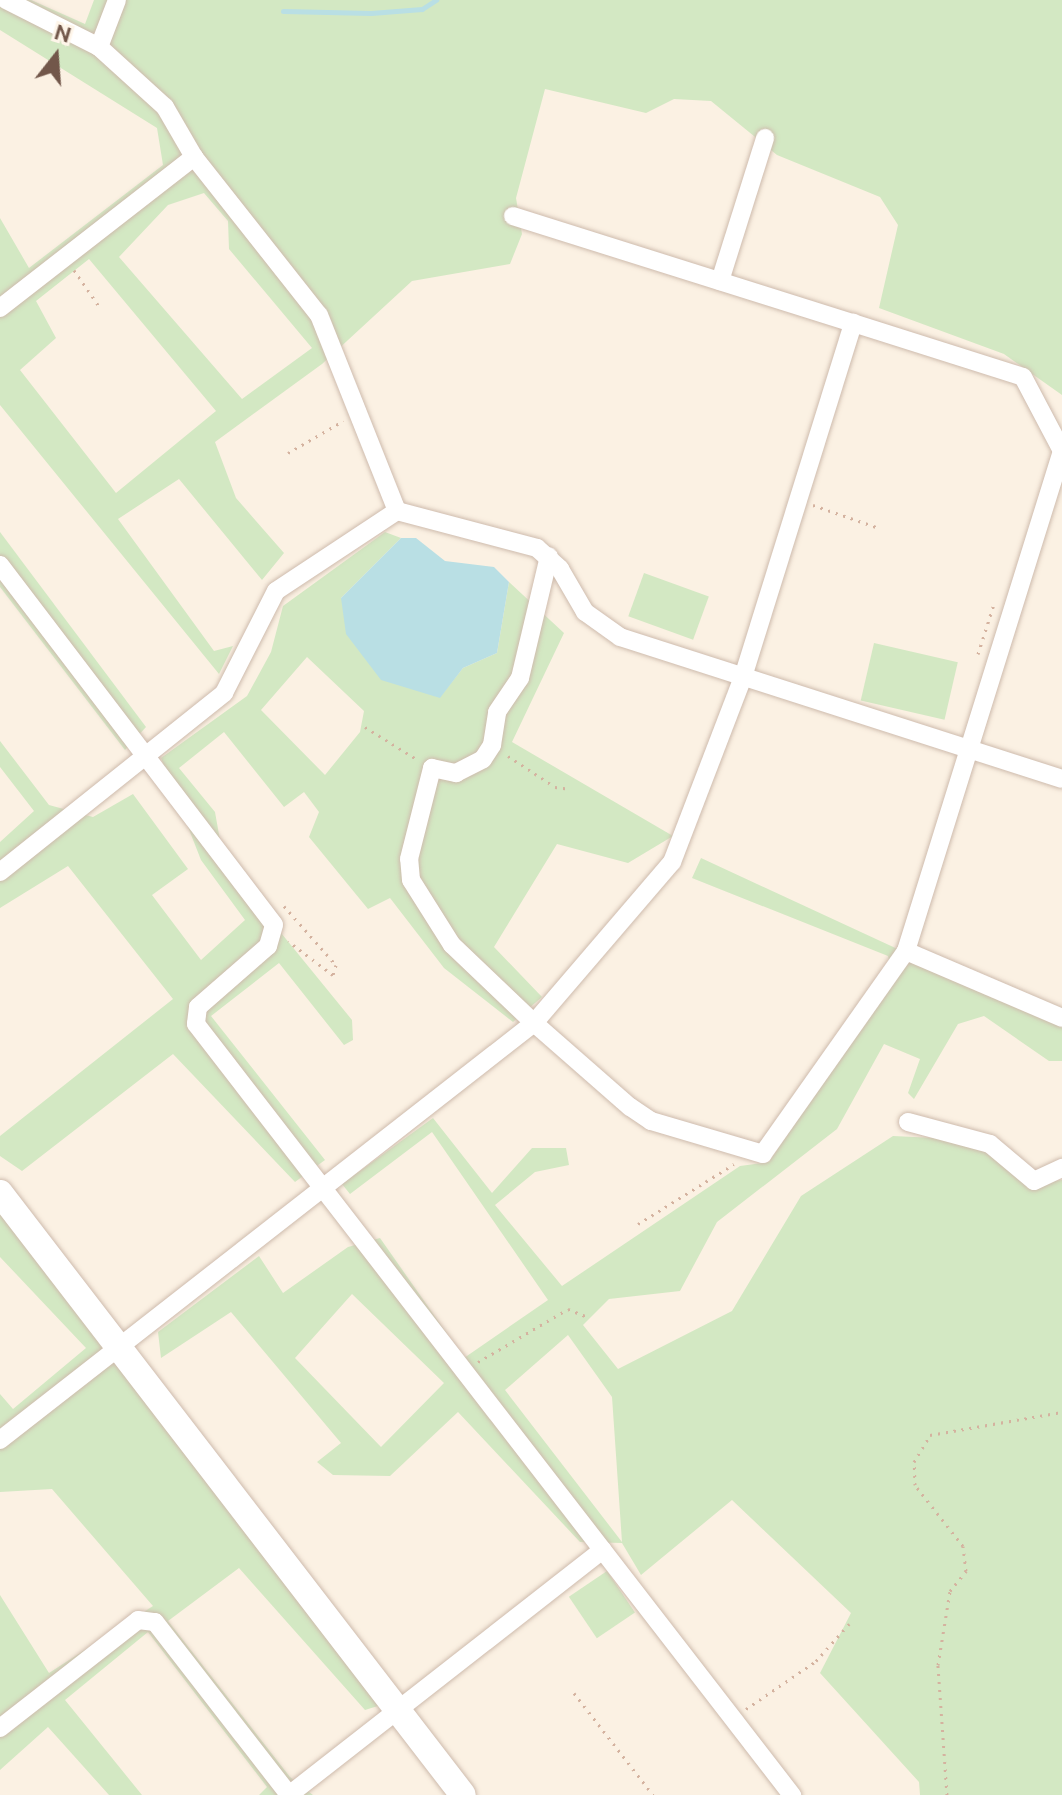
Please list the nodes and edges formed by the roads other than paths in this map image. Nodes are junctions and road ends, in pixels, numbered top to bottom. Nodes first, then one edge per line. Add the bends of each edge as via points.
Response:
1 (6, 0) edge
2 (117, 0) edge
3 (99, 47) junction
4 (765, 138) dead end
5 (194, 157) junction
6 (513, 216) dead end
7 (720, 281) junction
8 (0, 308) edge
9 (853, 323) junction
10 (397, 511) junction
11 (549, 556) junction
12 (0, 565) edge
13 (743, 677) junction
14 (970, 747) junction
15 (149, 757) junction
16 (1062, 779) edge
17 (0, 872) edge
18 (906, 951) junction
19 (1062, 1018) edge
20 (534, 1023) junction
21 (908, 1122) dead end
22 (1062, 1168) edge
23 (322, 1186) junction
24 (0, 1193) edge
25 (118, 1347) junction
26 (0, 1440) edge
27 (603, 1550) junction
28 (399, 1712) junction
29 (0, 1728) edge
30 (289, 1795) edge
31 (463, 1795) edge
32 (792, 1795) edge

1 - 3 street
2 - 3 street
3 - 5 street via 165,107
4 - 7 street
5 - 8 street
5 - 10 street via 319,315
6 - 7 street
7 - 9 street
9 - 13 street
9 - 14 street via 1023,377 1062,451
10 - 11 street
10 - 15 street via 276,591 224,693
11 - 13 street via 599,626
11 - 20 street via 520,678 497,712 492,745 483,759 456,773 432,768 409,859 411,880 452,945
12 - 15 street
13 - 14 street
13 - 20 street via 684,842
14 - 16 street
14 - 18 street
15 - 17 street
15 - 23 street via 274,925 268,946 198,1007 196,1024
18 - 19 street
18 - 20 street via 763,1154 651,1121
20 - 23 street
21 - 22 street via 990,1144 1034,1181
23 - 25 street
23 - 27 street
24 - 25 street
25 - 26 street
25 - 28 street
27 - 28 street
27 - 32 street
28 - 30 street
28 - 31 street
29 - 30 street via 138,1620 155,1622

